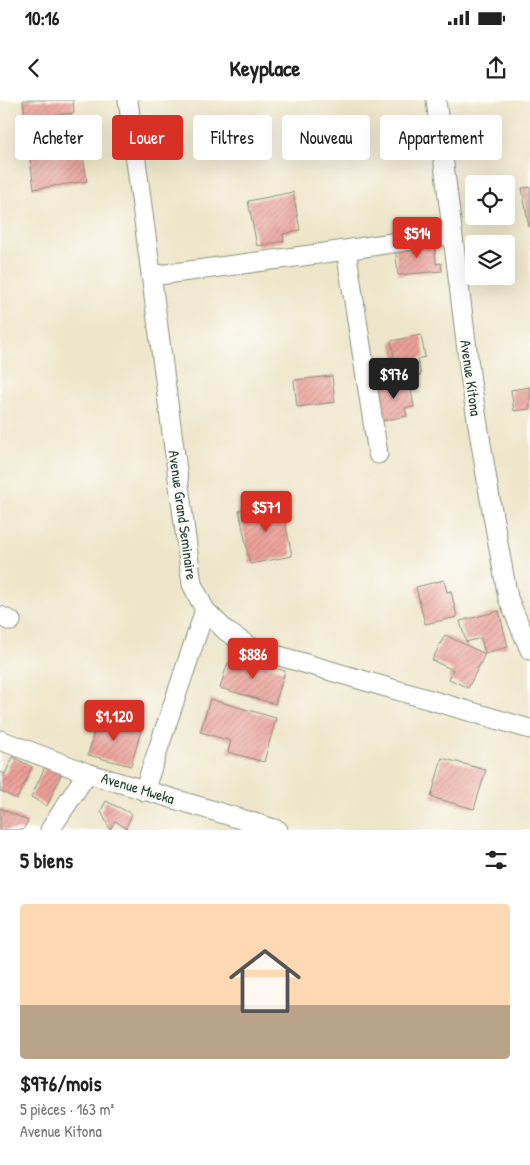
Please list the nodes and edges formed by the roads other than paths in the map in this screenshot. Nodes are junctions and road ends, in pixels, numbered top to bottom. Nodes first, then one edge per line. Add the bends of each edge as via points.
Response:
1 (128, 100) edge
2 (436, 100) edge
3 (452, 234) junction
4 (346, 250) junction
5 (151, 276) junction
6 (378, 454) dead end
7 (205, 610) junction
8 (530, 650) edge
9 (530, 728) edge
10 (0, 740) edge
11 (88, 773) junction
12 (144, 791) junction
13 (50, 830) edge
14 (278, 830) edge

1 - 5 street, Avenue Grand Seminaire
2 - 3 street, Avenue Kitona
3 - 4 street
3 - 8 street, Avenue Kitona via 471,382 508,598
4 - 5 street
4 - 6 street
5 - 7 street, Avenue Grand Seminaire via 192,584
7 - 9 street, Avenue Grand Seminaire via 226,631 252,648
7 - 12 street
10 - 11 street, Avenue Mweka
11 - 12 street, Avenue Mweka
11 - 13 street
12 - 14 street, Avenue Mweka

